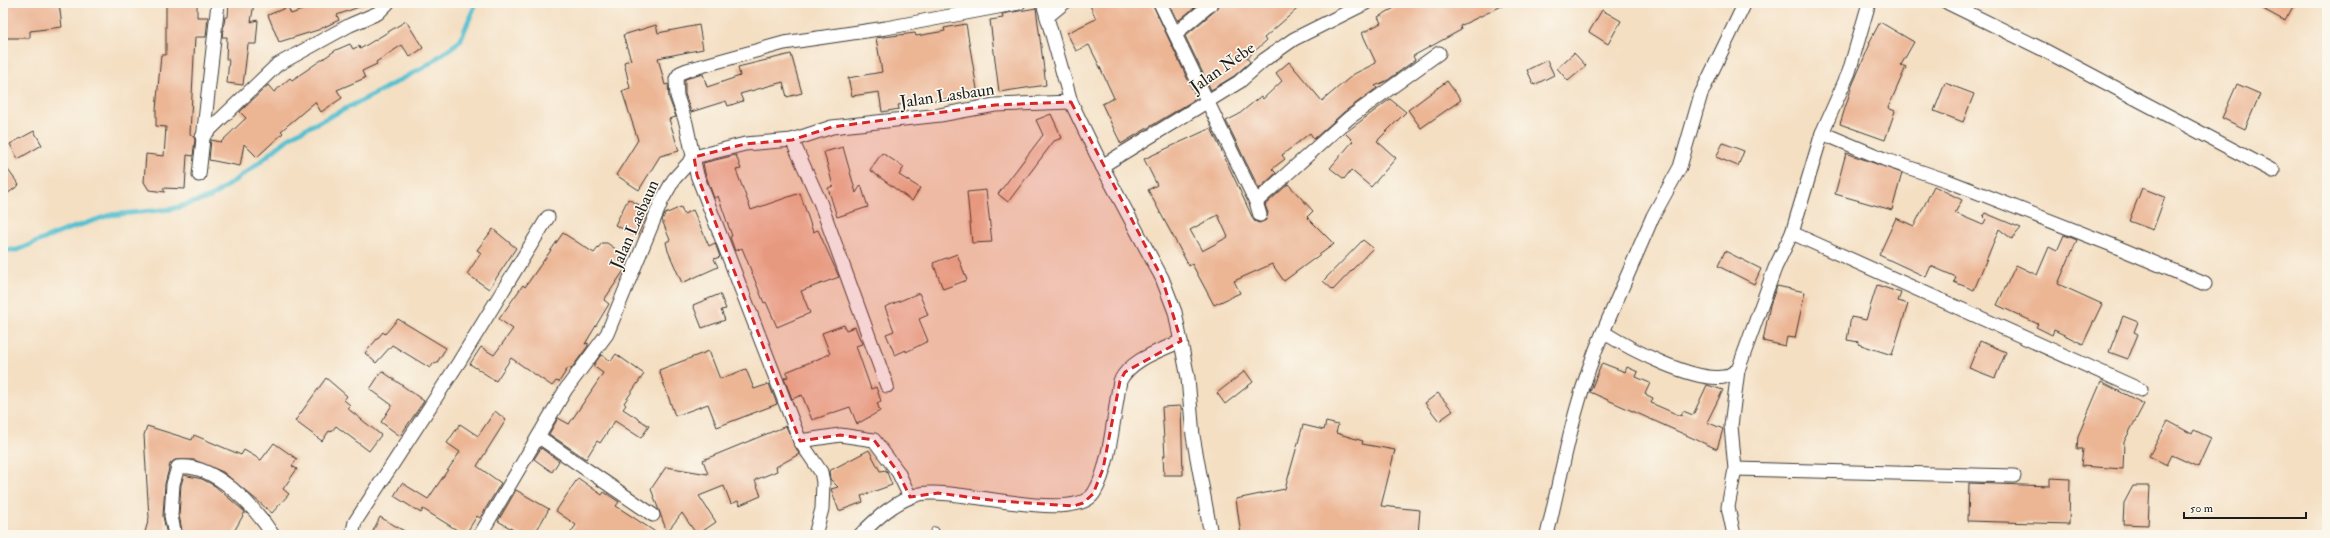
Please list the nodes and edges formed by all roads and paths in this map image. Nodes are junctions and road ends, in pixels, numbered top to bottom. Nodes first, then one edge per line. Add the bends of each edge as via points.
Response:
1 (218, 3) edge
2 (388, 3) edge
3 (1019, 3) edge
4 (1043, 3) edge
5 (1064, 3) edge
6 (1160, 3) edge
7 (1212, 3) edge
8 (1366, 3) edge
9 (1745, 3) edge
10 (1869, 3) edge
11 (1948, 3) edge
12 (1047, 17) junction
13 (1176, 33) junction
14 (1439, 53) dead end
15 (1071, 102) junction
16 (1206, 102) junction
17 (1822, 133) junction
18 (202, 137) junction
19 (792, 140) junction
20 (694, 157) junction
21 (1102, 166) junction
22 (2273, 171) dead end
23 (199, 175) dead end
24 (1256, 202) junction
25 (1260, 215) dead end
26 (548, 217) dead end
27 (1792, 233) junction
28 (2205, 284) dead end
29 (1604, 332) junction
30 (1181, 340) junction
31 (1738, 370) junction
32 (887, 386) dead end
33 (2141, 390) dead end
34 (539, 437) junction
35 (800, 441) junction
36 (1735, 469) junction
37 (2014, 476) dead end
38 (910, 497) junction
39 (653, 515) dead end
40 (175, 535) edge
41 (273, 535) edge
42 (352, 535) edge
43 (480, 535) edge
44 (814, 535) edge
45 (860, 535) edge
46 (1211, 535) edge
47 (1546, 535) edge
48 (1734, 535) edge

1 - 18 street
2 - 18 street via 378,13 350,25 277,65
3 - 20 street via 908,24 784,43 680,73 675,85
4 - 12 street
5 - 12 street
6 - 13 street
7 - 13 street
8 - 16 street, Jalan Nebe via 1294,39 1239,82
9 - 29 street via 1701,94 1680,167 1653,216
10 - 17 street via 1849,72
11 - 22 street via 2042,49
12 - 15 street
13 - 16 street
14 - 24 street via 1350,118
15 - 19 street, Jalan Lasbaun via 995,105 940,115 832,127
15 - 21 street
16 - 21 street, Jalan Nebe
16 - 24 street
17 - 27 street
17 - 28 street
18 - 23 street
19 - 20 street, Jalan Lasbaun via 744,144
19 - 32 street via 820,202
20 - 34 street, Jalan Lasbaun via 674,179 662,200 606,334 566,389
20 - 35 street via 697,175
21 - 30 street via 1162,278 1175,312
24 - 25 street
26 - 42 street via 459,362 355,522
27 - 31 street via 1775,268
27 - 33 street
29 - 31 street via 1658,360 1697,376 1724,377
29 - 47 street via 1590,364 1575,414
30 - 38 street via 1133,364 1125,372 1120,381 1104,469 1093,494 1083,503 1074,506 998,501 938,493
30 - 46 street via 1188,378 1193,436
31 - 36 street via 1731,426
34 - 39 street
34 - 43 street, Jalan Lasbaun
35 - 38 street via 840,435 874,440 898,472
35 - 44 street via 821,472 823,482 822,509
36 - 37 street
36 - 48 street via 1728,507
38 - 45 street via 886,511
40 - 41 street via 171,516 173,484 178,467 187,466 204,470 218,478 260,516

